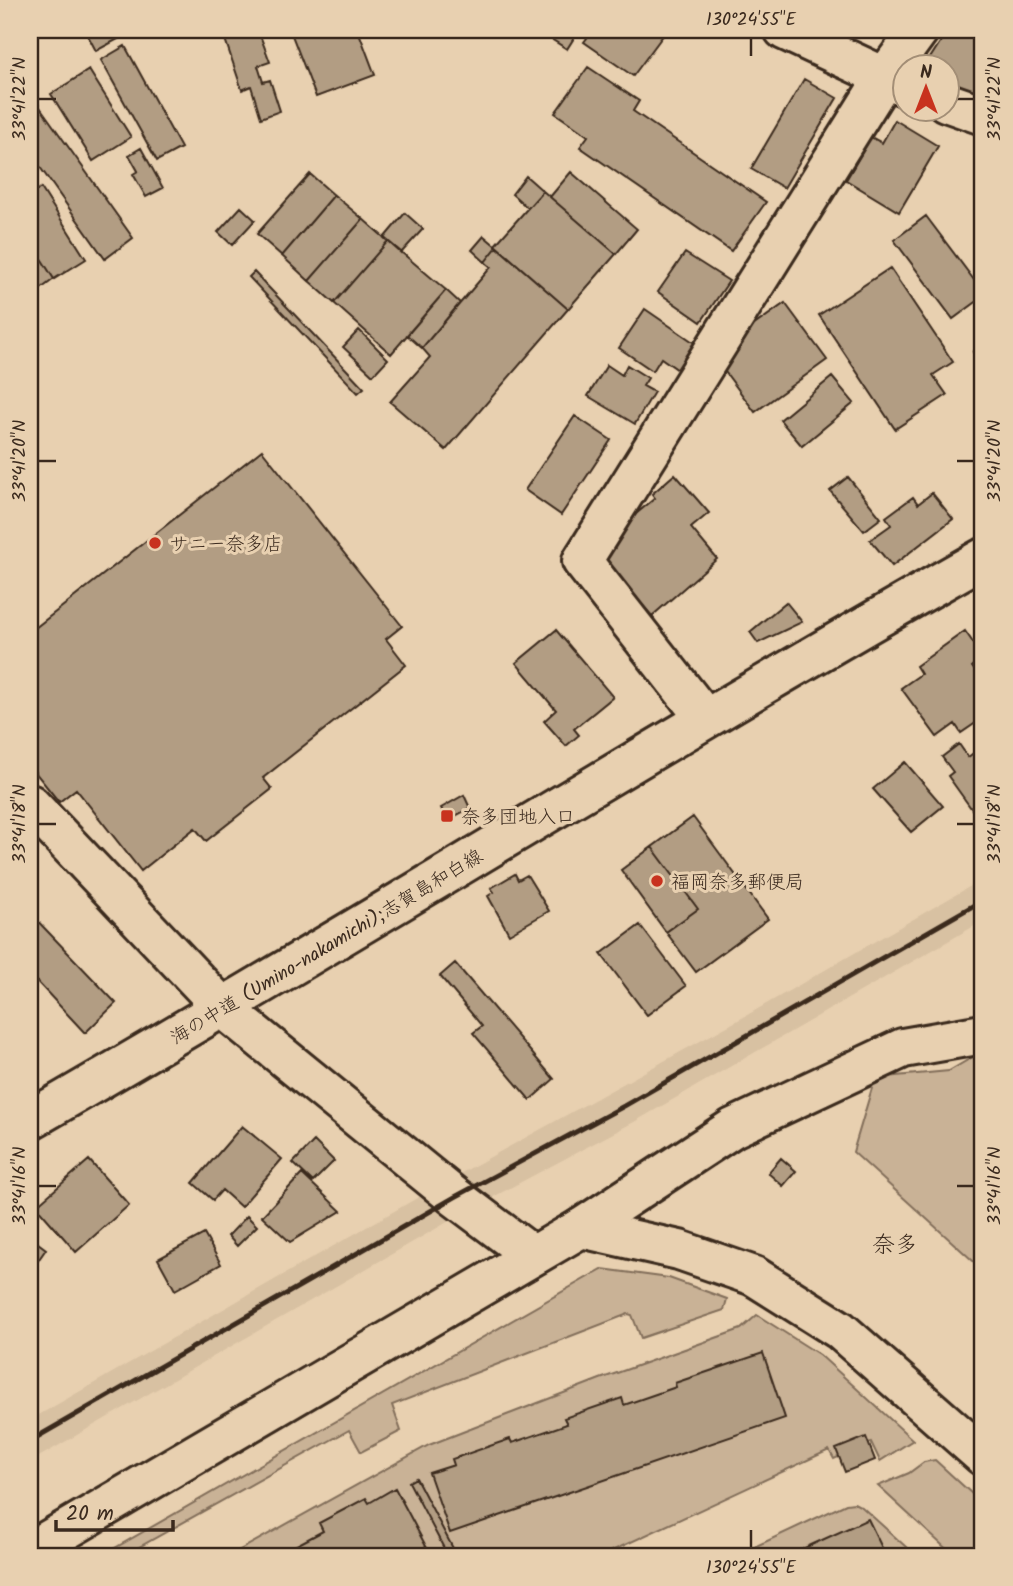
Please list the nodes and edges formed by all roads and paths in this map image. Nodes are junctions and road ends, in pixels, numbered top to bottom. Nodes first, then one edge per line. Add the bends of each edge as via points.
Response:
1 (783, 30) edge
2 (919, 30) edge
3 (908, 52) edge
4 (890, 80) edge
5 (890, 88) edge
6 (960, 107) edge
7 (983, 116) edge
8 (983, 558) edge
9 (705, 718) junction
10 (30, 804) edge
11 (223, 1008) junction
12 (983, 1034) edge
13 (30, 1120) edge
14 (581, 1228) junction
15 (532, 1255) junction
16 (983, 1456) edge
17 (30, 1550) edge

1 - 4 street
2 - 3 street
5 - 9 street via 582,561
6 - 7 street
8 - 9 street, 海の中道 (Umino-nakamichi);志賀島和白線
9 - 11 street, 海の中道 (Umino-nakamichi);志賀島和白線
10 - 11 street
11 - 13 street, 海の中道 (Umino-nakamichi);志賀島和白線
11 - 15 street via 455,1198
12 - 14 street via 903,1048 733,1128
14 - 15 street
14 - 16 street via 680,1250 754,1276 840,1331
15 - 17 street

